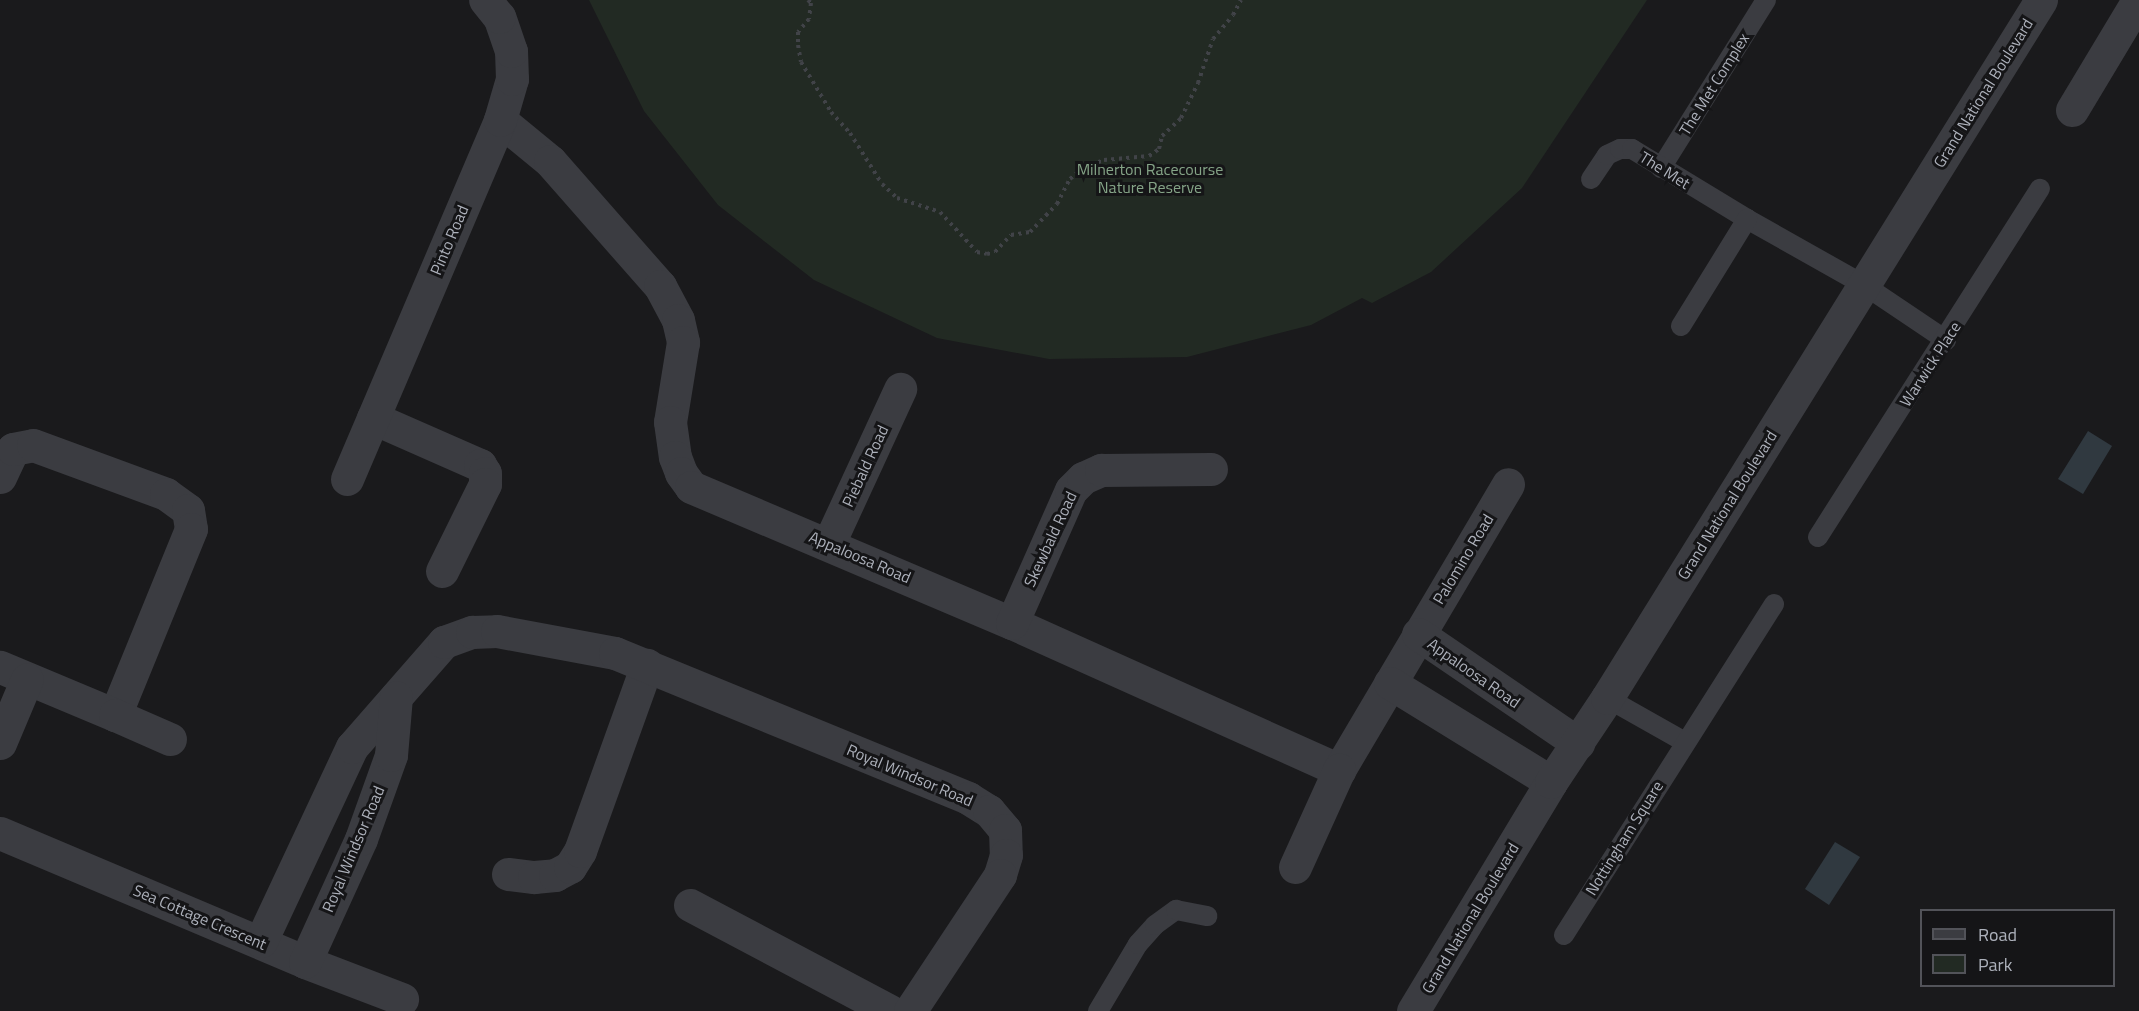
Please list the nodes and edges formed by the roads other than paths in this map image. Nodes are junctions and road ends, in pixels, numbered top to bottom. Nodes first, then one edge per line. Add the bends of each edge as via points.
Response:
1 (485, 0) edge
2 (1766, 0) edge
3 (2041, 0) edge
4 (2138, 0) edge
5 (2072, 110) dead end
6 (500, 120) junction
7 (1661, 168) junction
8 (1591, 179) dead end
9 (2040, 189) dead end
10 (1747, 219) junction
11 (1864, 285) junction
12 (1681, 326) dead end
13 (1946, 340) junction
14 (900, 389) dead end
15 (373, 418) junction
16 (1211, 469) dead end
17 (0, 477) edge
18 (347, 479) dead end
19 (1508, 484) dead end
20 (1818, 537) dead end
21 (829, 543) junction
22 (442, 571) dead end
23 (1774, 604) dead end
24 (1012, 623) junction
25 (1418, 633) junction
26 (647, 665) junction
27 (13, 673) edge
28 (1390, 682) junction
29 (396, 697) junction
30 (1607, 698) junction
31 (114, 716) junction
32 (170, 739) dead end
33 (1684, 742) junction
34 (0, 743) edge
35 (1578, 743) junction
36 (1339, 770) junction
37 (1551, 782) junction
38 (0, 833) edge
39 (1294, 867) dead end
40 (508, 874) dead end
41 (690, 906) dead end
42 (1208, 916) dead end
43 (1564, 935) dead end
44 (261, 942) junction
45 (305, 962) junction
46 (402, 999) dead end
47 (890, 1011) edge
48 (910, 1011) edge
49 (1098, 1011) edge
50 (1413, 1011) edge

1 - 6 street, Pinto Road via 499,17 511,51 512,79
2 - 7 lane, The Met Complex
3 - 11 street, Grand National Boulevard
4 - 5 street
6 - 15 street, Pinto Road
6 - 21 street, Appaloosa Road via 550,161 660,286 678,320 683,342 670,422 675,457 691,486
7 - 8 lane, The Met via 1632,149 1620,149 1607,155
7 - 10 lane, The Met
9 - 13 lane, Warwick Place
10 - 11 lane, The Met
10 - 12 lane
11 - 13 lane, Warwick Place
11 - 30 street, Grand National Boulevard
13 - 20 lane, Warwick Place
14 - 21 street, Piebald Road
15 - 18 street, Pinto Road
15 - 22 street via 480,465 485,473 485,484
16 - 24 street, Skewbald Road via 1101,470 1083,478 1071,490
17 - 31 street via 13,449 33,445 166,494 188,510 191,529
19 - 25 street, Palomino Road
21 - 24 street, Appaloosa Road
23 - 33 lane, Nottingham Square
24 - 36 street, Appaloosa Road
25 - 28 street, Appaloosa Road
25 - 35 street, Appaloosa Road
26 - 29 street, Royal Windsor Road via 615,653 497,631 472,632 444,642
26 - 40 street via 580,851 570,867 555,875
26 - 48 street, Royal Windsor Road via 968,798 989,811 1005,830 1006,855 1000,875
27 - 31 street
27 - 34 street
28 - 36 street, Appaloosa Road
28 - 37 street
29 - 44 street, Royal Windsor Road via 352,747
29 - 45 street, Royal Windsor Road via 391,755 361,839
30 - 33 lane
30 - 35 street, Grand National Boulevard
31 - 32 street
33 - 43 lane, Nottingham Square
35 - 37 street, Grand National Boulevard
36 - 39 street
37 - 50 street, Grand National Boulevard
38 - 44 street, Sea Cottage Crescent
41 - 47 street
42 - 49 lane via 1176,909 1155,925 1138,944
44 - 45 street, Sea Cottage Crescent
45 - 46 street, Sea Cottage Crescent

